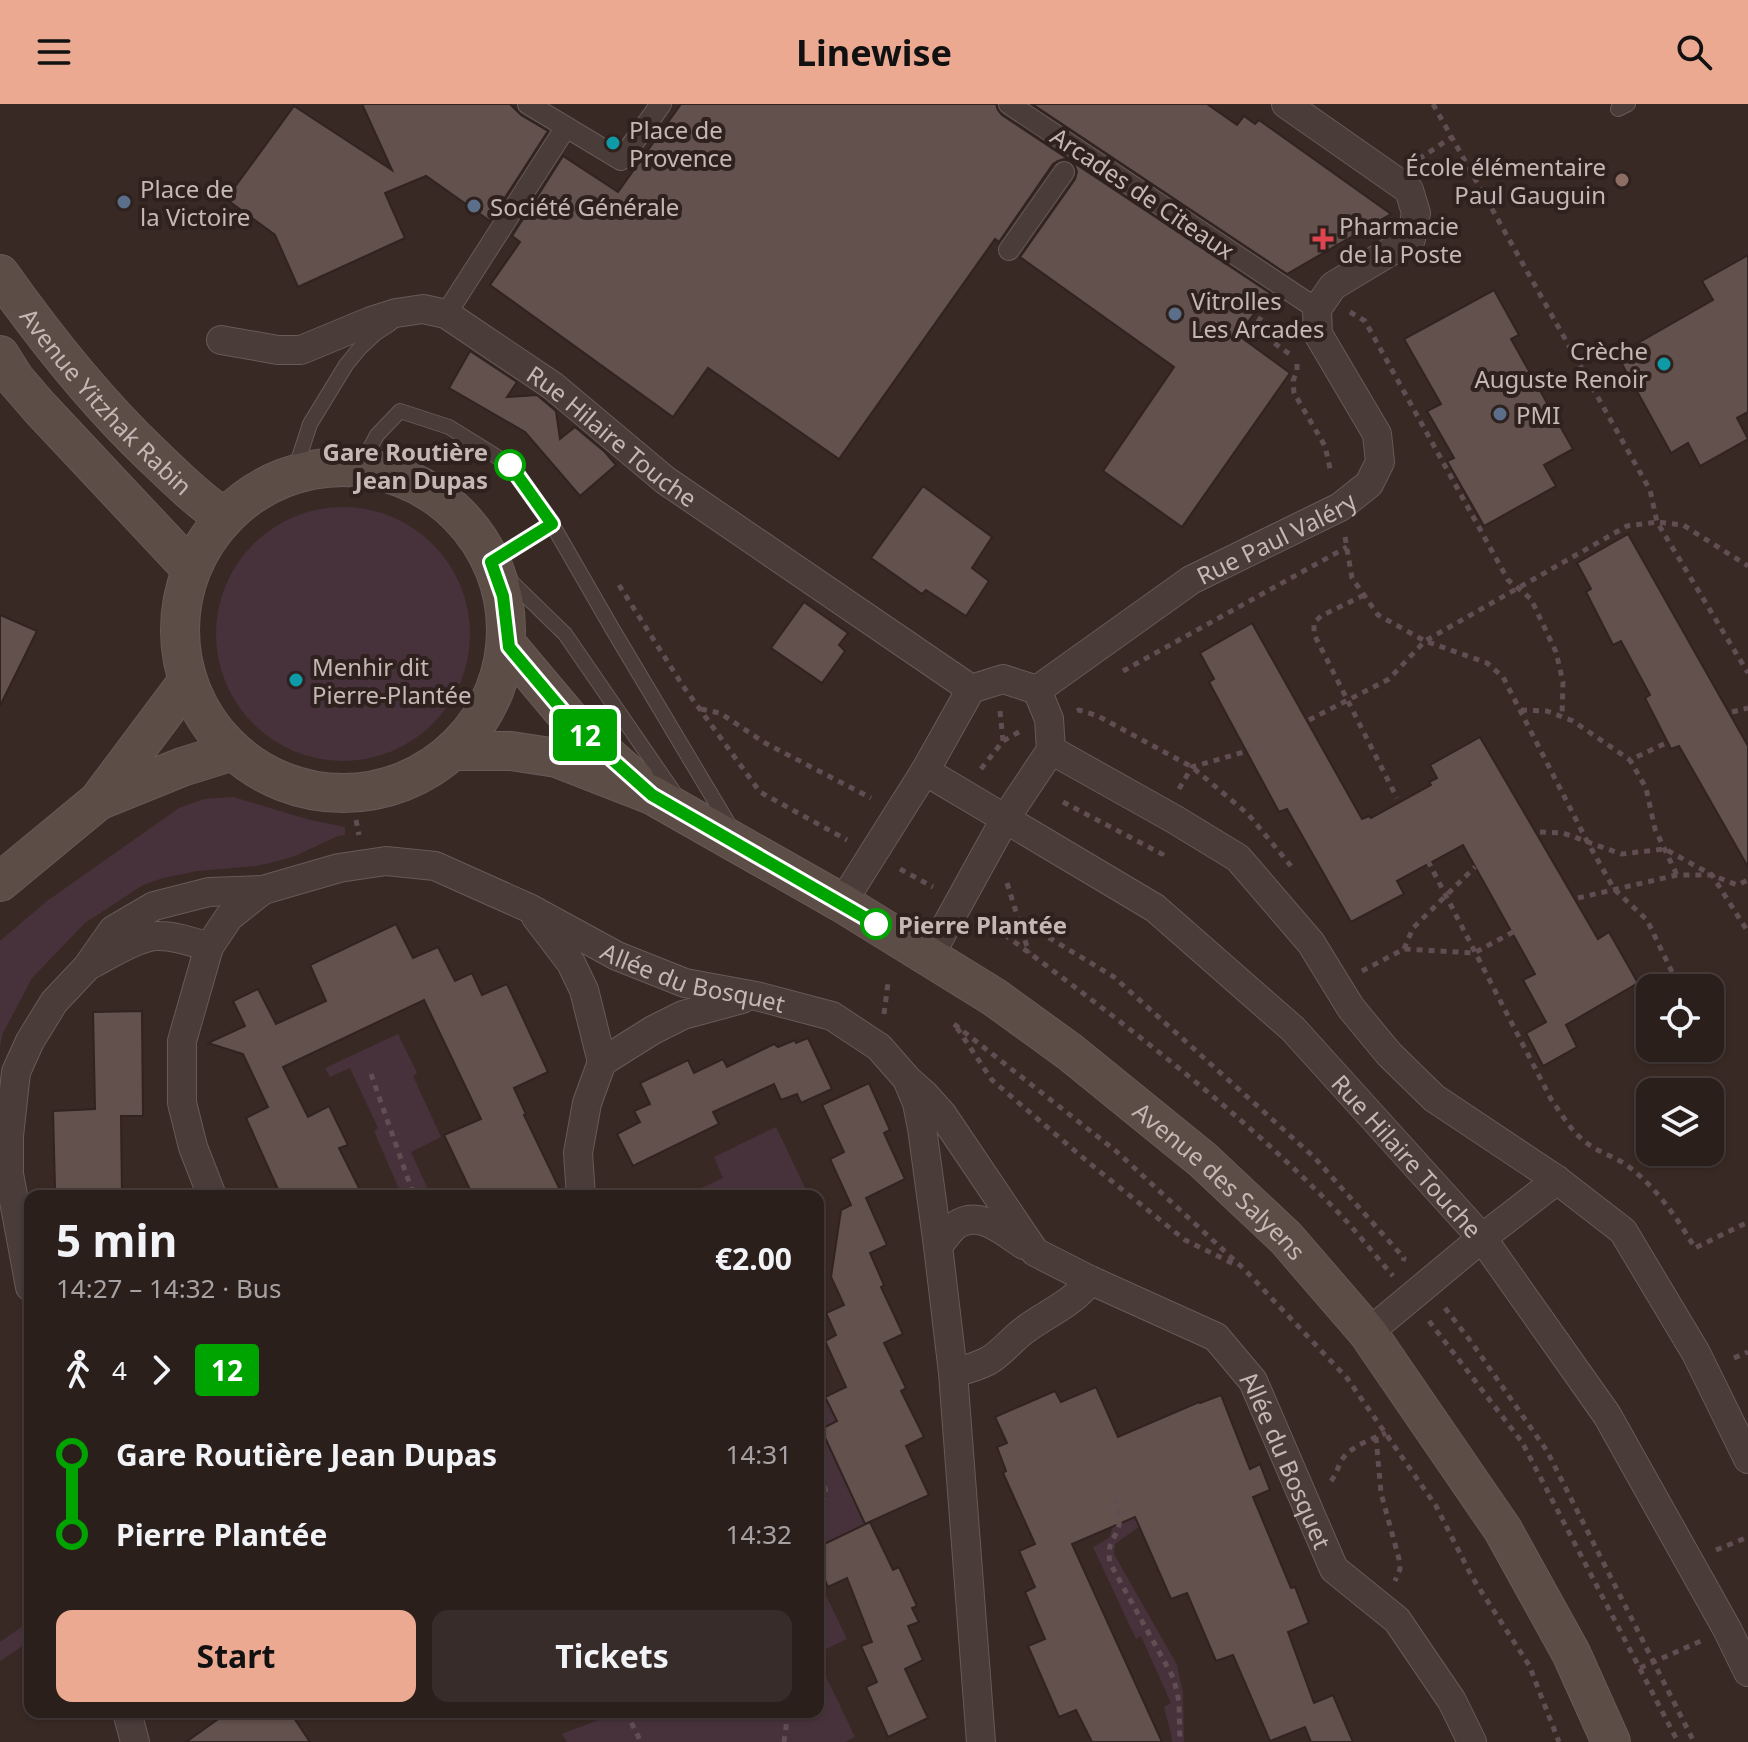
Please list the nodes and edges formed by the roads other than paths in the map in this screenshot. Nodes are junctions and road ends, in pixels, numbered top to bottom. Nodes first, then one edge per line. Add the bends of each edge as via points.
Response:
1 (528, 104) edge
2 (661, 104) edge
3 (1009, 104) edge
4 (1286, 104) edge
5 (566, 127) junction
6 (1072, 160) junction
7 (1009, 250) dead end
8 (0, 274) edge
9 (1317, 309) junction
10 (434, 312) junction
11 (221, 340) dead end
12 (0, 355) edge
13 (360, 467) junction
14 (294, 473) junction
15 (222, 516) junction
16 (552, 524) junction
17 (491, 562) junction
18 (191, 569) junction
19 (509, 647) junction
20 (187, 682) junction
21 (971, 689) junction
22 (1037, 690) junction
23 (1051, 750) junction
24 (458, 751) junction
25 (230, 752) junction
26 (925, 771) junction
27 (652, 795) junction
28 (98, 801) junction
29 (691, 817) junction
30 (1005, 819) junction
31 (744, 849) junction
32 (0, 882) edge
33 (263, 890) junction
34 (842, 903) junction
35 (529, 908) junction
36 (209, 947) junction
37 (929, 957) junction
38 (87, 967) junction
39 (756, 996) junction
40 (602, 1062) junction
41 (908, 1080) junction
42 (1557, 1180) junction
43 (210, 1190) edge
44 (581, 1190) edge
45 (1482, 1238) junction
46 (938, 1246) junction
47 (1035, 1252) junction
48 (24, 1255) edge
49 (1090, 1280) junction
50 (1368, 1333) junction
51 (953, 1373) junction
52 (1748, 1459) edge
53 (1748, 1672) edge
54 (129, 1718) edge
55 (1599, 1735) edge
56 (135, 1742) edge
57 (981, 1742) edge
58 (1472, 1742) edge

1 - 5 street
2 - 5 street via 621,160
3 - 6 street, Arcades de Citeaux
4 - 9 street via 1409,190 1416,213 1411,239 1333,286
5 - 10 street
6 - 7 street
6 - 9 street, Arcades de Citeaux
8 - 15 main road, Avenue Yitzhak Rabin via 116,421
9 - 22 street, Rue Paul Valéry via 1318,334 1377,434 1380,462 1369,484 1340,507 1191,580
10 - 11 street via 396,313 301,350
10 - 14 lane via 397,320 359,349 310,424
10 - 21 street, Rue Hilaire Touche via 553,386 665,480
12 - 18 main road, Avenue Yitzhak Rabin via 40,408
13 - 14 main road
13 - 16 lane via 377,435 400,411 449,427 510,465
13 - 17 main road via 418,484 448,504 473,531
14 - 15 main road via 255,490
15 - 18 main road via 199,547
16 - 17 lane
16 - 31 lane
17 - 19 main road via 503,596
17 - 29 lane via 565,634
18 - 20 main road via 182,643
19 - 24 main road via 491,700
19 - 27 main road, Avenue des Salyens via 578,729
20 - 25 main road via 201,715
20 - 28 main road
21 - 22 street via 1003,679
21 - 26 street
22 - 23 street via 1049,719
23 - 30 street
23 - 42 street via 1238,858 1311,943 1351,1008 1389,1054 1434,1098
24 - 25 main road via 393,787 343,795 293,788
24 - 27 main road, Avenue des Salyens via 557,758
25 - 28 main road
26 - 30 street, Rue Hilaire Touche
26 - 34 street
27 - 29 main road, Avenue des Salyens
28 - 32 main road
29 - 31 main road, Avenue des Salyens
30 - 37 street
30 - 45 street, Rue Hilaire Touche via 1155,908 1283,1020
31 - 34 main road, Avenue des Salyens
33 - 35 street, Allée du Bosquet via 386,861 435,866
33 - 36 street, Allée du Bosquet via 229,917
33 - 38 street, Allée du Bosquet via 209,892 154,906 113,930
34 - 37 main road, Avenue des Salyens
35 - 39 street, Allée du Bosquet via 617,956 685,983
35 - 40 street via 571,963 584,990
36 - 38 street, Allée du Bosquet via 156,935
36 - 43 street, Allée du Bosquet via 182,1041 182,1103
37 - 50 main road, Avenue des Salyens via 1070,1052 1203,1160 1286,1238
38 - 48 street, Allée du Bosquet via 54,1002 16,1072 9,1174
39 - 40 street via 683,1015
39 - 41 street, Allée du Bosquet via 832,1016 879,1047
40 - 44 street via 587,1103 578,1153
41 - 46 street via 917,1103
41 - 47 street, Allée du Bosquet via 942,1114
42 - 45 street
42 - 52 street via 1623,1231 1696,1353
45 - 50 street
45 - 53 street, Rue Hilaire Touche via 1607,1415
46 - 47 street, Allée du Bosquet via 969,1218 987,1221
46 - 51 street
47 - 49 street, Allée du Bosquet
49 - 51 street via 1072,1300 992,1358
49 - 58 street, Allée du Bosquet via 1216,1337 1253,1381 1334,1569 1397,1620 1452,1701
50 - 55 main road, Avenue des Salyens via 1503,1530 1571,1653
51 - 57 street
54 - 56 street

